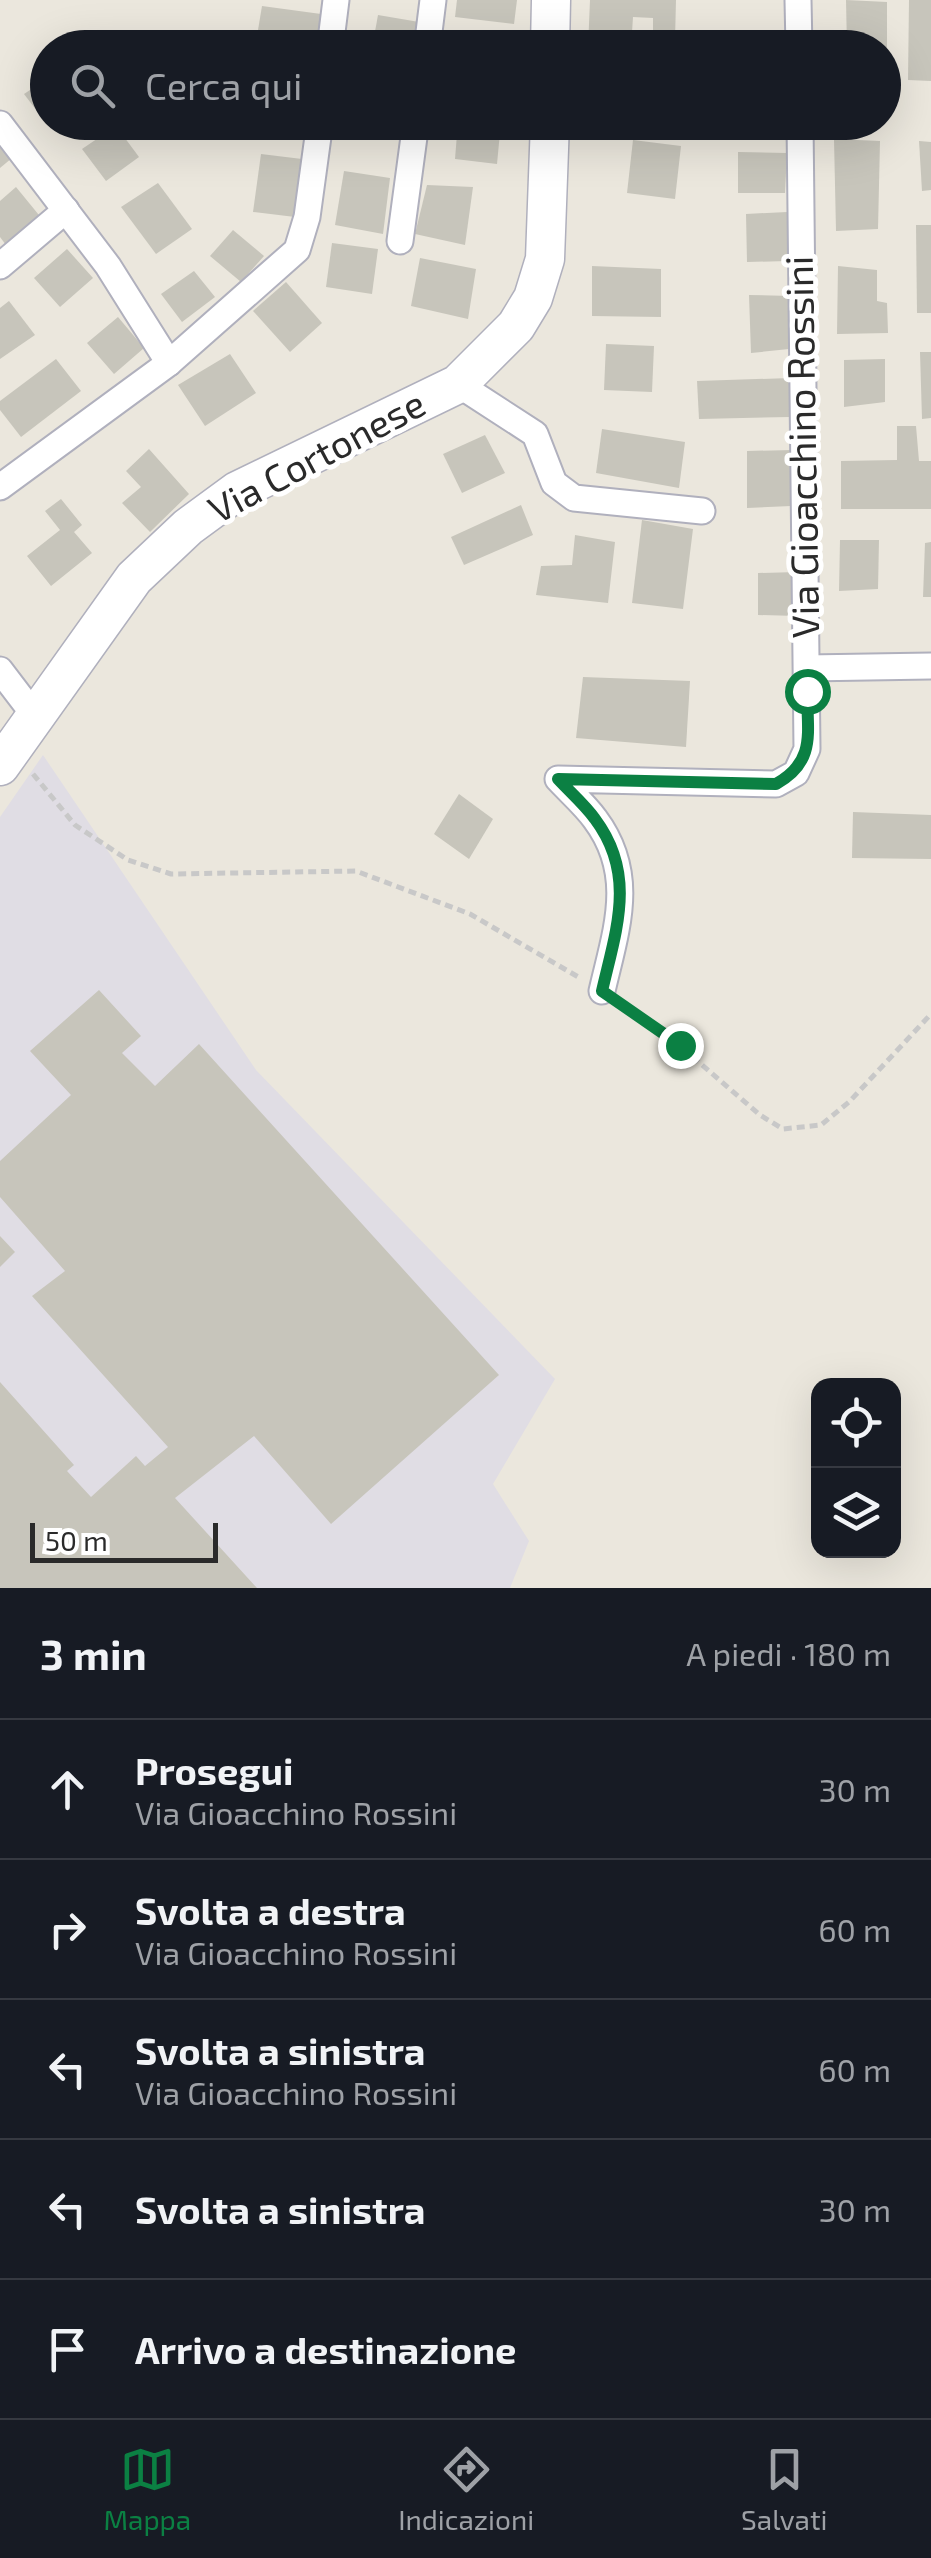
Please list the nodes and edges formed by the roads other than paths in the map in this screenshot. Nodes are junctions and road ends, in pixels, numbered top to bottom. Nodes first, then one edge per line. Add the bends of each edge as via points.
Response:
1 (336, 0) edge
2 (433, 0) edge
3 (551, 0) edge
4 (798, 0) edge
5 (332, 30) edge
6 (429, 30) edge
7 (550, 30) edge
8 (799, 30) edge
9 (0, 124) edge
10 (318, 140) edge
11 (414, 140) edge
12 (549, 140) edge
13 (800, 140) edge
14 (66, 210) junction
15 (400, 241) dead end
16 (0, 266) edge
17 (169, 364) junction
18 (458, 384) junction
19 (0, 487) edge
20 (702, 511) dead end
21 (931, 666) edge
22 (807, 668) junction
23 (0, 670) edge
24 (35, 716) junction
25 (6, 757) edge
26 (602, 991) road end

1 - 5 street
2 - 6 street
3 - 7 street
4 - 8 street
9 - 14 street
10 - 17 street via 297,250
11 - 15 street
12 - 18 street, Via Cortonese via 545,258 533,298 516,326
13 - 22 street, Via Gioacchino Rossini
14 - 16 street
14 - 17 street
17 - 19 street
18 - 20 street via 535,434 554,483 574,498
18 - 24 street, Via Cortonese via 237,491 188,527 134,578
21 - 22 street
22 - 26 street, Via Gioacchino Rossini via 807,750 796,773 776,784 558,779 596,820 622,882
23 - 24 street
24 - 25 street, Via Cortonese

